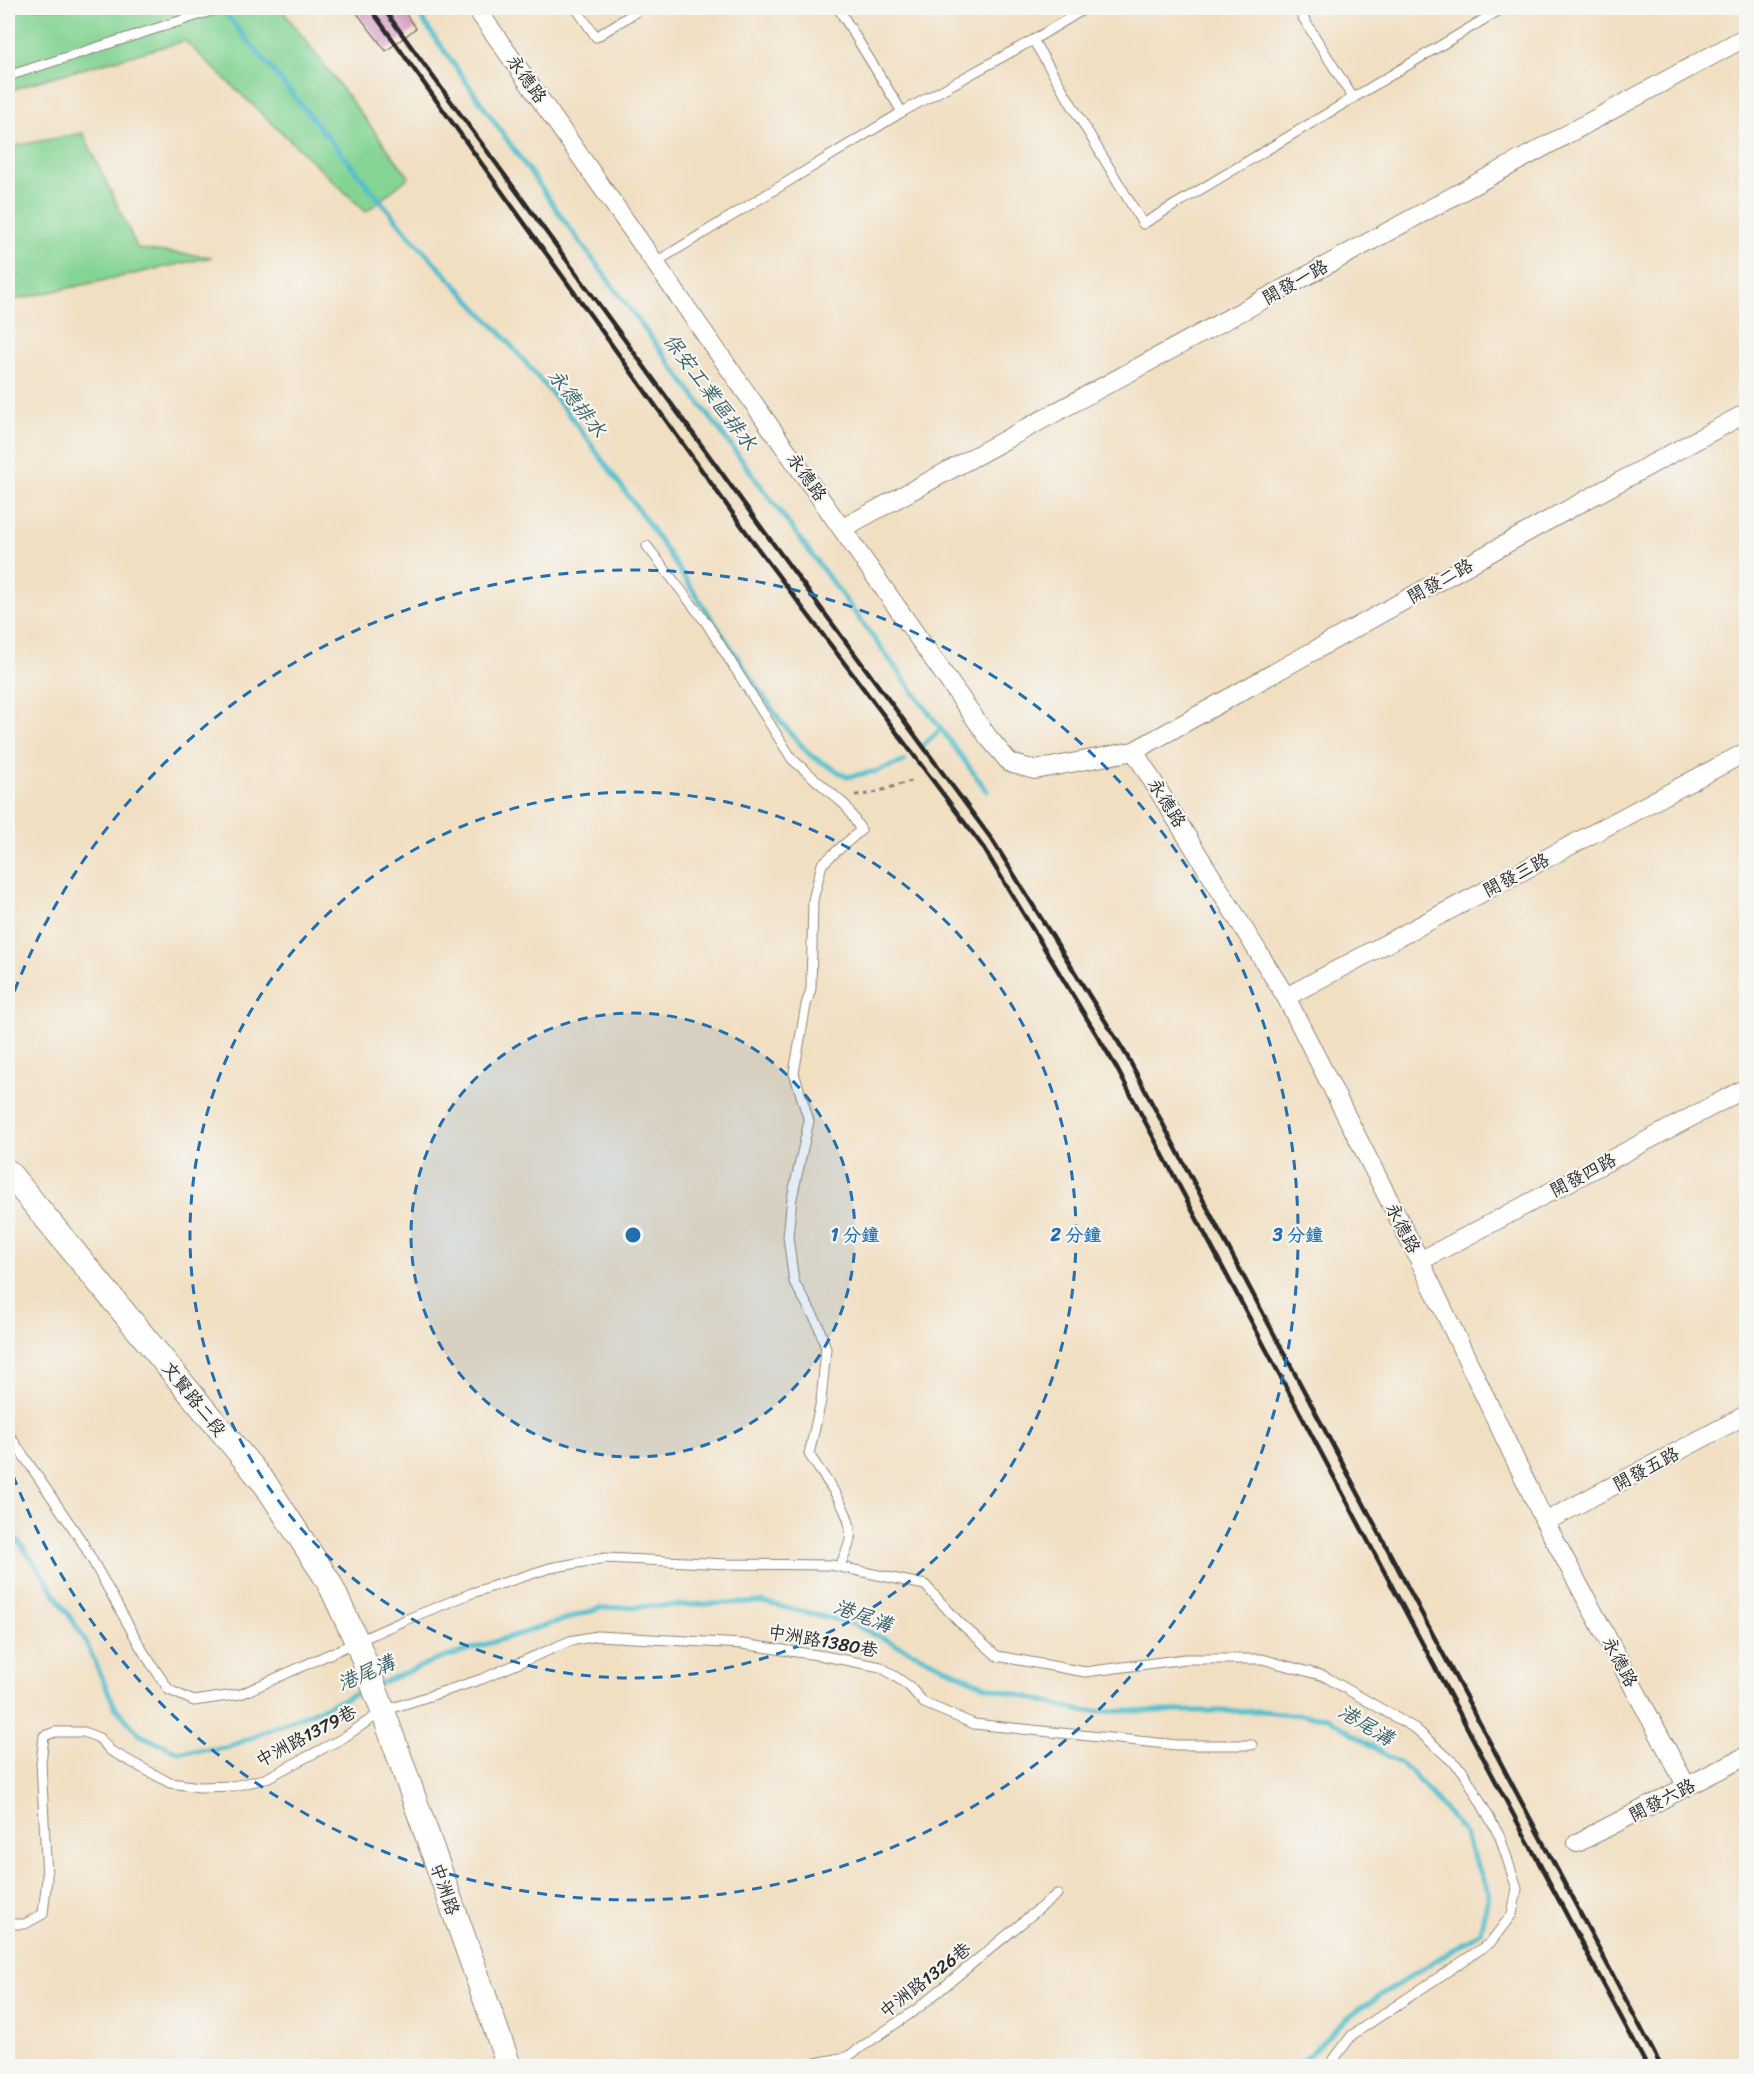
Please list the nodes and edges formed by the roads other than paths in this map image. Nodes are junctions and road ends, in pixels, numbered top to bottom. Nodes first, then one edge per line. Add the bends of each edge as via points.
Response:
1 (476, 8) edge
2 (576, 8) edge
3 (642, 8) edge
4 (838, 8) edge
5 (1086, 8) edge
6 (1297, 8) edge
7 (1499, 9) edge
8 (214, 10) dead end
9 (1746, 37) edge
10 (1033, 40) junction
11 (8, 76) edge
12 (1353, 98) junction
13 (903, 112) junction
14 (656, 262) junction
15 (1746, 413) edge
16 (843, 528) junction
17 (647, 546) dead end
18 (1134, 751) junction
19 (1746, 752) edge
20 (1286, 997) junction
21 (1746, 1088) edge
22 (8, 1172) edge
23 (1420, 1261) junction
24 (1746, 1415) edge
25 (8, 1433) edge
26 (1545, 1522) junction
27 (840, 1566) junction
28 (357, 1642) junction
29 (383, 1711) junction
30 (1252, 1745) dead end
31 (1746, 1756) edge
32 (1687, 1787) junction
33 (1577, 1843) dead end
34 (1057, 1894) dead end
35 (8, 1924) edge
36 (508, 2067) edge
37 (800, 2067) edge
38 (1329, 2067) edge

1 - 14 street, 永德路
2 - 3 lane via 596,37
4 - 13 lane
5 - 10 lane
6 - 12 lane
7 - 12 lane
8 - 11 lane
9 - 16 street, 開發一路
10 - 12 lane via 1143,224
10 - 13 lane
13 - 14 lane
14 - 16 street, 永德路
15 - 18 street, 開發二路
16 - 18 street, 永德路 via 1010,763 1035,770
17 - 27 lane via 706,624 792,759 846,806 861,830 822,864 813,900 811,989 794,1074 809,1120 788,1236 794,1282 818,1324 826,1349 821,1401 809,1454 844,1507 851,1538
18 - 20 street, 永德路
19 - 20 street, 開發三路
20 - 23 street, 永德路
21 - 23 street, 開發四路
22 - 28 street, 文賢路二段 via 266,1485 329,1582
23 - 26 street, 永德路
24 - 26 street, 開發五路
25 - 28 lane via 81,1540 169,1690 194,1701 241,1694
26 - 32 street, 永德路
27 - 28 lane via 605,1558 550,1568 472,1593
27 - 38 lane via 925,1585 997,1656 1085,1672 1185,1659 1262,1659 1324,1676 1416,1729 1463,1771 1500,1837 1517,1889 1512,1914 1490,1943 1352,2035
28 - 29 street, 文賢路二段
29 - 30 lane, 中洲路1380巷 via 482,1679 570,1641 597,1636 633,1637 742,1644 881,1666 909,1686 924,1704 974,1724 1178,1745
29 - 35 lane, 中洲路1379巷 via 343,1738 265,1779 234,1786 170,1784 84,1732 44,1736 41,1763 48,1878 43,1914 26,1924
29 - 36 street, 中洲路
31 - 32 street, 開發六路
32 - 33 street, 開發六路
34 - 37 lane, 中洲路1326巷 via 917,2009 847,2057

